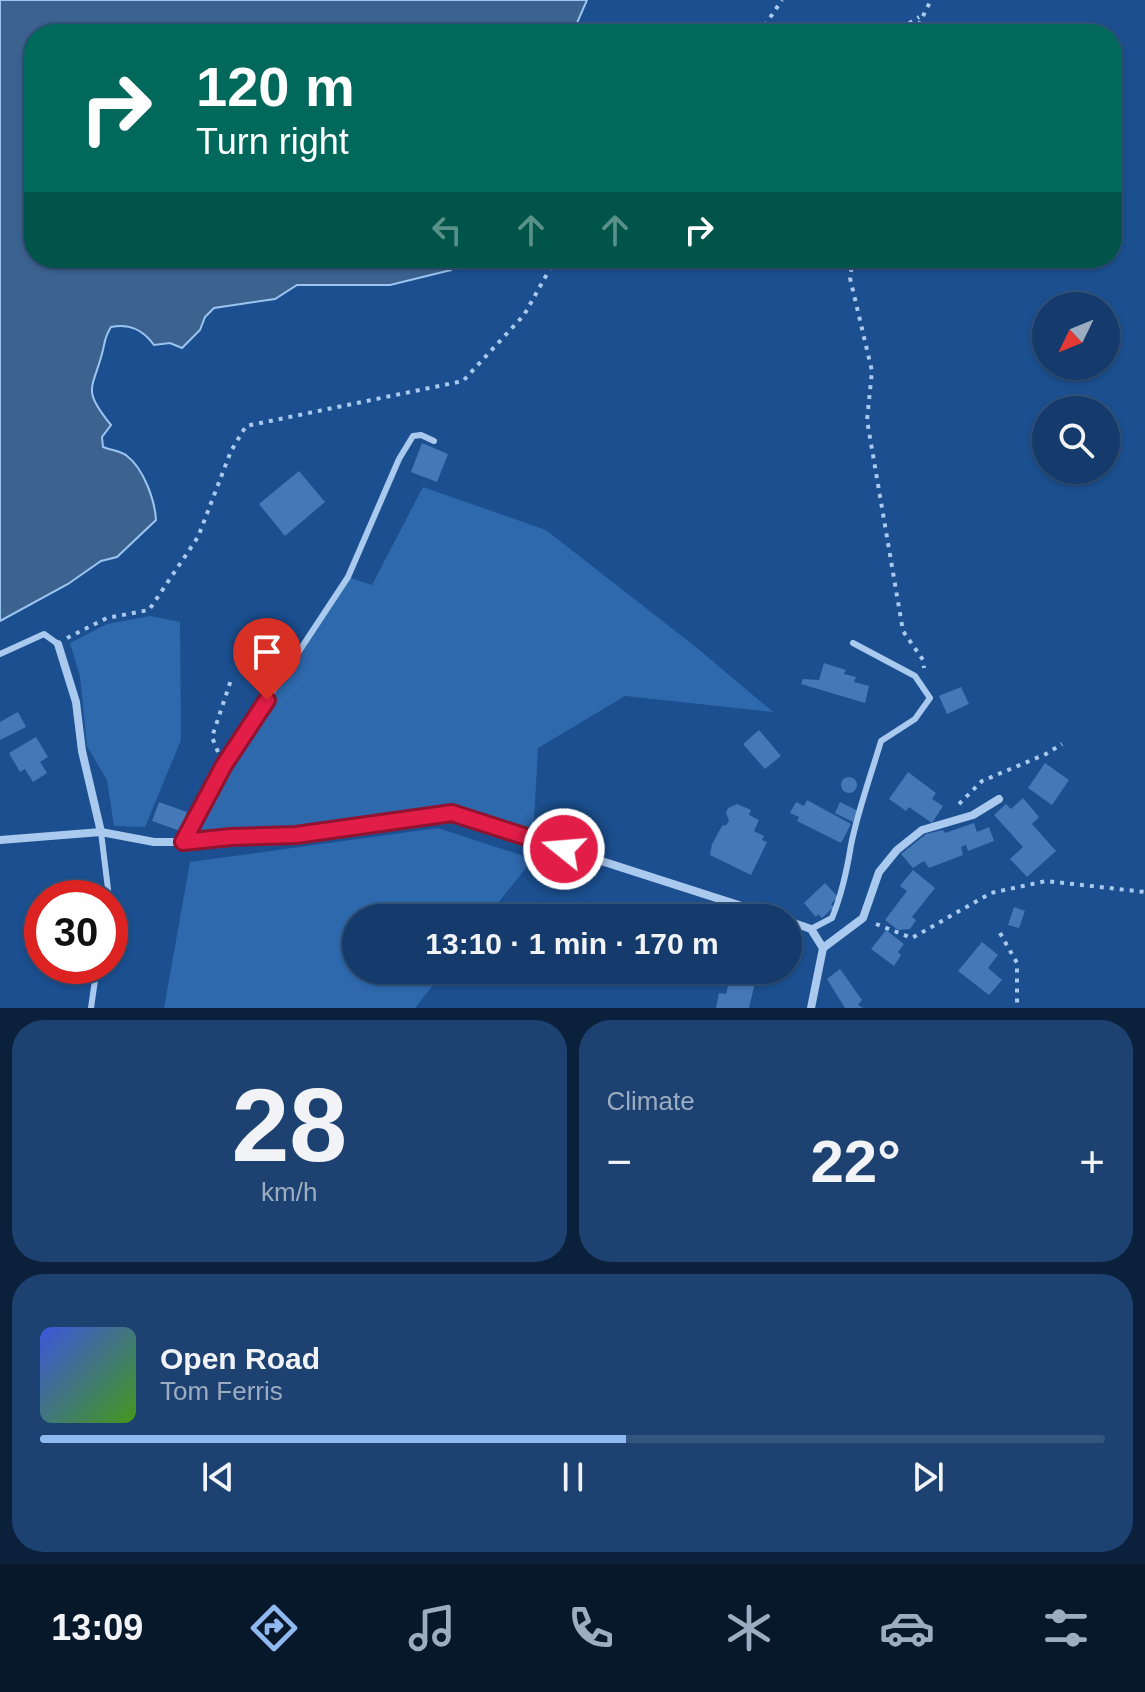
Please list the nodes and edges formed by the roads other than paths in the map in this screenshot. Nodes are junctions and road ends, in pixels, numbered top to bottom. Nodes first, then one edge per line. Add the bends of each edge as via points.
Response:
1 (434, 441) dead end
2 (853, 643) dead end
3 (58, 644) joint
4 (0, 654) edge
5 (999, 799) dead end
6 (101, 832) junction
7 (0, 840) edge
8 (183, 842) junction
9 (107, 880) edge
10 (735, 904) edge
11 (802, 926) edge
12 (811, 929) junction
13 (823, 948) junction
14 (94, 984) edge
15 (91, 1008) edge
16 (811, 1008) edge

1 - 8 lane via 413,436 348,577 224,765
2 - 12 lane via 915,676 930,698 915,719 881,741 837,906 832,918
3 - 4 lane via 44,634
3 - 6 street via 76,702
5 - 13 street via 973,815 922,830 897,850 879,872 863,918
6 - 7 street
6 - 8 street
6 - 9 lane
8 - 10 street via 296,835 452,813
11 - 12 street
12 - 13 street
13 - 16 street
14 - 15 lane

